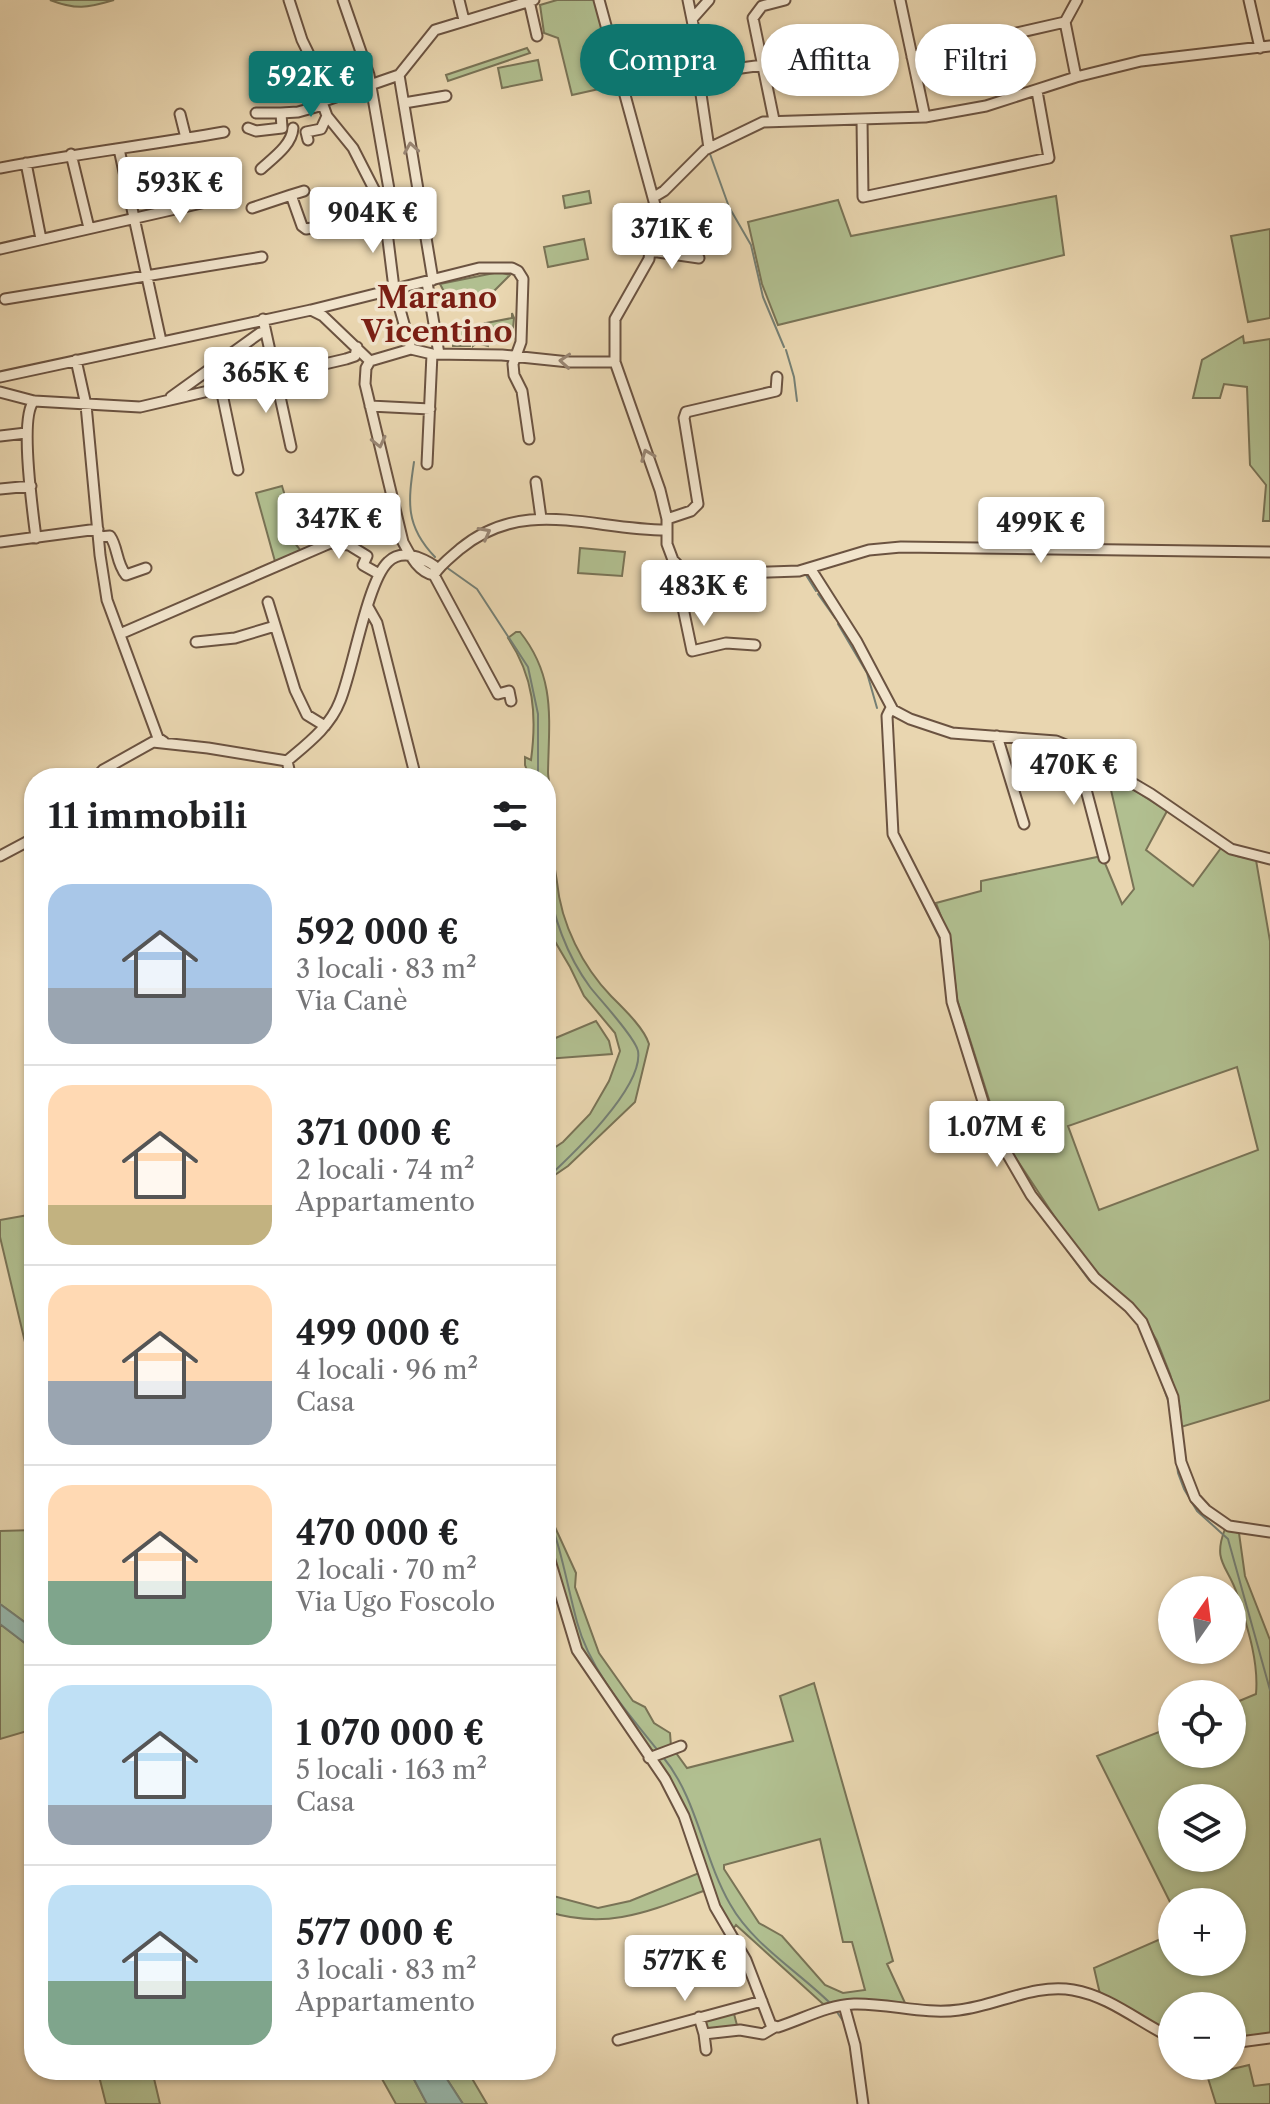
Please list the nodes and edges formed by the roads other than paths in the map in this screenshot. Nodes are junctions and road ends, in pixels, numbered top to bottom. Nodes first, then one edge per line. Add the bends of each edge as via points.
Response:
1 (289, 0) edge
2 (459, 0) edge
3 (599, 0) edge
4 (688, 0) edge
5 (709, 0) edge
6 (785, 0) edge
7 (900, 0) edge
8 (1077, 0) edge
9 (1249, 0) edge
10 (344, 1) edge
11 (532, 1) edge
12 (693, 18) junction
13 (464, 20) junction
14 (1065, 22) junction
15 (694, 24) edge
16 (537, 36) dead end
17 (1265, 47) edge
18 (761, 56) edge
19 (912, 57) junction
20 (399, 75) junction
21 (1076, 77) junction
22 (370, 86) junction
23 (1037, 91) junction
24 (446, 96) dead end
25 (701, 96) edge
26 (769, 96) edge
27 (323, 103) junction
28 (404, 103) junction
29 (256, 113) dead end
30 (180, 114) dead end
31 (287, 114) junction
32 (327, 116) junction
33 (925, 117) junction
34 (862, 119) junction
35 (774, 120) junction
36 (248, 128) dead end
37 (293, 128) dead end
38 (224, 132) dead end
39 (186, 138) junction
40 (308, 140) dead end
41 (709, 148) junction
42 (119, 149) junction
43 (71, 154) junction
44 (26, 163) junction
45 (0, 168) edge
46 (261, 169) dead end
47 (304, 191) dead end
48 (291, 195) junction
49 (654, 197) junction
50 (219, 199) dead end
51 (252, 208) dead end
52 (385, 216) junction
53 (134, 218) junction
54 (89, 228) junction
55 (41, 239) junction
56 (0, 249) edge
57 (651, 251) junction
58 (262, 257) dead end
59 (699, 258) dead end
60 (147, 276) junction
61 (430, 281) junction
62 (394, 288) junction
63 (5, 299) dead end
64 (325, 305) junction
65 (311, 310) junction
66 (323, 316) junction
67 (263, 319) junction
68 (260, 333) dead end
69 (161, 341) junction
70 (357, 347) junction
71 (411, 349) junction
72 (435, 354) junction
73 (514, 356) junction
74 (76, 360) junction
75 (370, 361) junction
76 (615, 362) junction
77 (216, 365) junction
78 (274, 376) junction
79 (0, 377) edge
80 (777, 377) dead end
81 (221, 389) junction
82 (0, 392) edge
83 (34, 401) junction
84 (165, 401) junction
85 (86, 405) junction
86 (370, 406) junction
87 (430, 409) junction
88 (26, 433) junction
89 (0, 436) edge
90 (529, 439) dead end
91 (291, 447) dead end
92 (427, 464) dead end
93 (238, 470) dead end
94 (536, 482) dead end
95 (31, 486) junction
96 (0, 489) edge
97 (541, 518) junction
98 (667, 524) junction
99 (98, 533) junction
100 (36, 538) junction
101 (0, 542) edge
102 (403, 542) junction
103 (1270, 552) edge
104 (410, 555) junction
105 (388, 561) junction
106 (680, 567) junction
107 (146, 568) dead end
108 (810, 568) junction
109 (436, 572) junction
110 (379, 574) junction
111 (268, 602) dead end
112 (368, 607) junction
113 (275, 626) junction
114 (120, 634) junction
115 (196, 642) dead end
116 (755, 645) dead end
117 (511, 701) dead end
118 (891, 708) junction
119 (325, 726) junction
120 (997, 736) junction
121 (164, 742) junction
122 (1085, 755) junction
123 (287, 761) junction
124 (107, 768) edge
125 (289, 768) edge
126 (413, 768) edge
127 (1024, 824) dead end
128 (24, 843) edge
129 (0, 856) edge
130 (1104, 858) dead end
131 (1270, 859) edge
132 (1270, 1532) edge
133 (556, 1580) edge
134 (681, 1746) dead end
135 (657, 1755) junction
136 (762, 2001) junction
137 (838, 2006) junction
138 (699, 2017) junction
139 (775, 2027) junction
140 (1158, 2030) edge
141 (704, 2034) junction
142 (1270, 2038) edge
143 (618, 2040) dead end
144 (1246, 2041) edge
145 (706, 2050) dead end
146 (863, 2104) edge

1 - 27 street via 324,85
2 - 13 street
3 - 49 street
4 - 12 street
5 - 12 street
6 - 18 street via 762,6 753,18
7 - 19 street
8 - 14 street
9 - 17 street
10 - 22 street
11 - 13 street
11 - 16 street
12 - 15 street
13 - 20 street via 435,30
14 - 19 street
14 - 21 street
17 - 21 street via 1141,61
19 - 33 street
20 - 22 street
20 - 28 street
21 - 23 street
22 - 27 street
22 - 52 street via 390,195
23 - 33 street
23 - 34 street via 1049,158 863,197
24 - 28 street
25 - 41 street
26 - 35 street
27 - 31 street
27 - 32 street
61 -> 28 street
29 - 31 street
30 - 39 street
31 - 36 street via 282,128
32 - 40 street via 321,129 306,132
32 - 52 street via 353,148
33 - 34 street
34 - 35 street
35 - 41 street
37 - 46 street via 277,157
38 - 39 street
39 - 42 street
41 - 49 street
42 - 43 street
42 - 53 street
43 - 44 street
43 - 54 street
44 - 45 street
44 - 55 street
47 - 48 street
48 - 51 street
48 - 52 street via 306,229
49 - 57 street
50 - 53 street
52 - 62 street
53 - 54 street
53 - 60 street
54 - 55 street
55 - 56 street
57 - 59 street
57 - 76 street via 615,319
58 - 60 street
60 - 63 street
60 - 69 street
61 - 62 street
61 - 72 street
61 - 73 street via 479,268 518,271 523,279 521,342
62 - 64 street
62 - 71 street
64 - 65 street
64 - 66 street
65 - 66 street
65 - 67 street
66 - 70 street
67 - 69 street
67 - 78 street
68 - 77 street
69 - 74 street
70 - 75 street
70 - 78 street via 355,356
71 - 72 street
71 - 75 street
72 - 73 street
72 - 87 street
76 -> 73 street
73 - 90 street
74 - 79 street
74 - 85 street
75 - 86 street via 365,384
98 -> 76 street
77 - 81 street
77 - 84 street
78 - 81 street
78 - 91 street
80 - 98 street via 776,391 686,412 698,504
81 - 84 street
81 - 93 street
82 - 83 street
83 - 85 street
83 - 88 street
84 - 85 street via 140,407
85 - 99 street
86 - 87 street
86 -> 102 street
87 - 92 street
88 - 89 street
88 - 95 street
94 - 97 street
95 - 96 street
95 - 100 street
97 - 98 street via 644,530
109 -> 97 street via 489,529
98 - 106 street via 669,551
99 - 100 street
99 - 107 street via 113,539 126,575
99 - 114 street via 107,600
100 - 101 street
102 - 104 street
102 - 105 street
103 - 108 street via 901,547 869,550
104 - 105 street
104 - 109 street via 433,564
105 - 110 street
106 - 108 street via 742,573
106 - 116 street via 681,607 692,651 726,643
108 - 118 street
109 - 117 street via 498,694 509,691
110 - 112 street
110 - 114 street via 363,565 367,556 349,545 330,543
111 - 113 street
112 - 119 street via 339,704
112 - 126 street via 377,623
113 - 115 street
113 - 119 street via 307,715
114 - 121 street via 158,738
118 - 120 street via 952,733
118 - 132 street via 887,716 893,834 945,936 952,1002 990,1124 1031,1195 1095,1278 1142,1322 1173,1397 1181,1462 1195,1498 1229,1526
119 - 123 street
120 - 122 street via 1056,741
120 - 127 street
121 - 123 street
121 - 124 street via 153,742
122 - 130 street via 1084,782
122 - 131 street via 1231,849
123 - 125 street
128 - 129 street
133 - 135 street via 577,1650
134 - 135 street
135 - 136 street via 715,1907 746,1960
136 - 138 street
136 - 139 street
137 - 139 street
137 - 140 street via 940,2012 1068,1989 1102,1998
137 - 146 street via 855,2045
138 - 141 street
138 - 143 street
139 - 141 street via 763,2034
141 - 145 street
142 - 144 street

